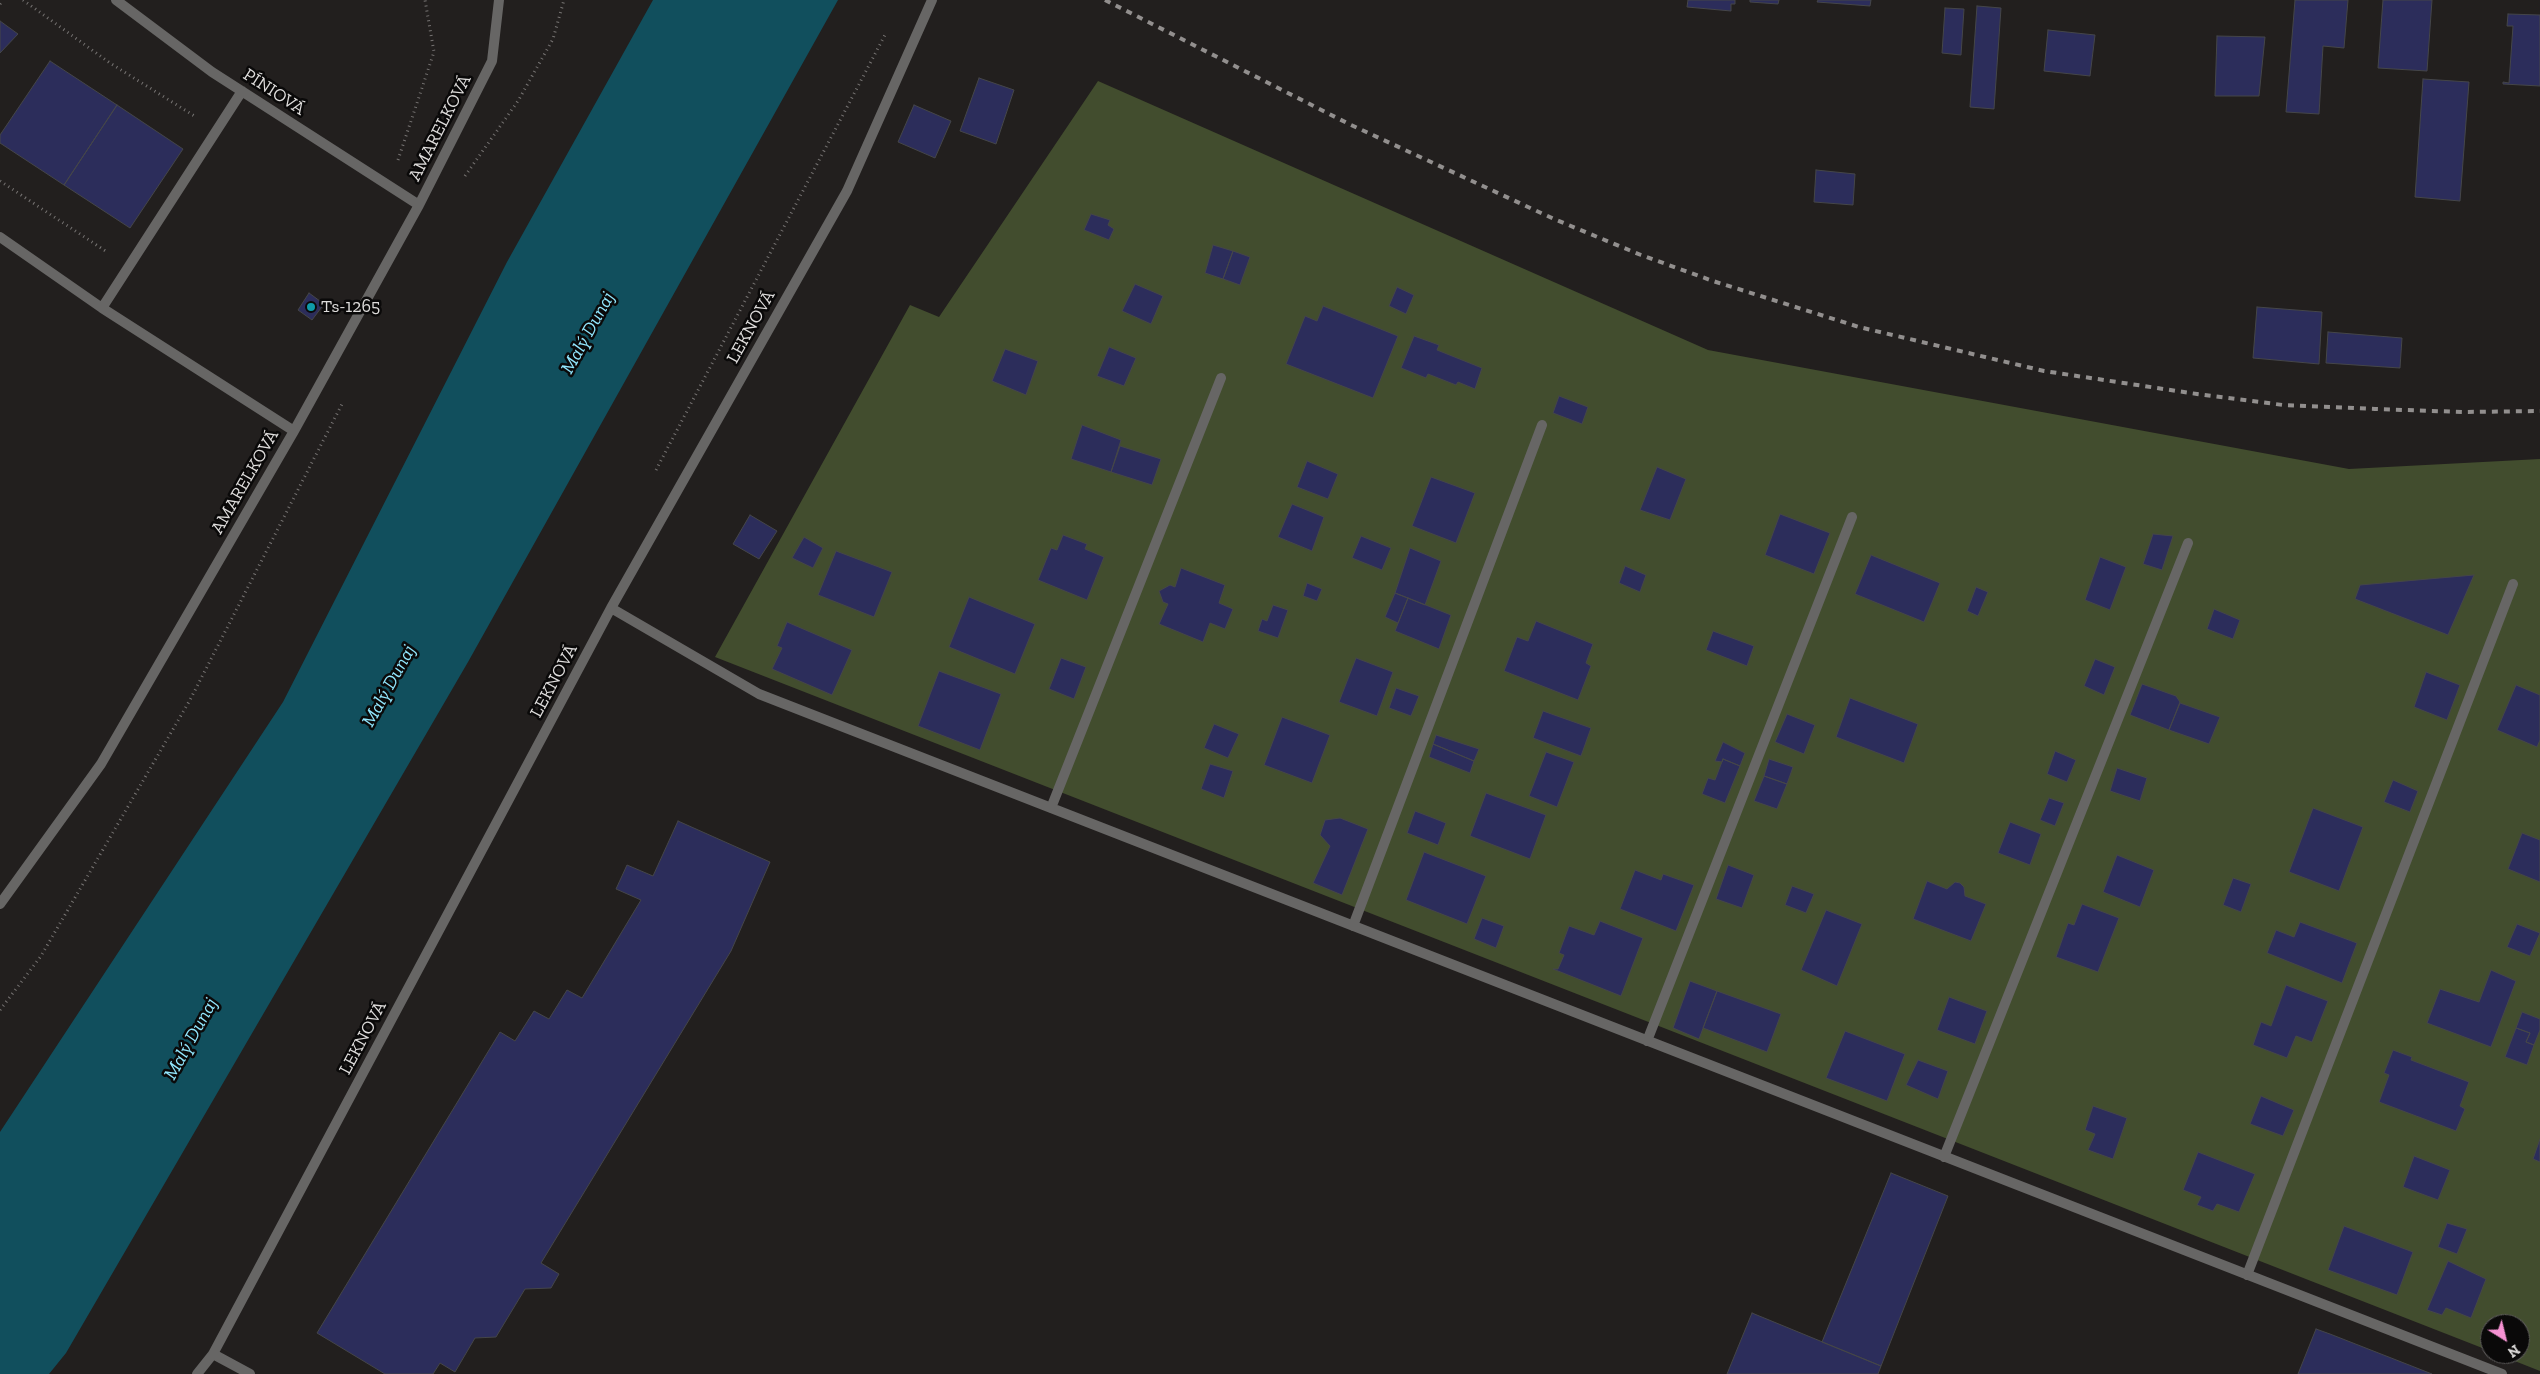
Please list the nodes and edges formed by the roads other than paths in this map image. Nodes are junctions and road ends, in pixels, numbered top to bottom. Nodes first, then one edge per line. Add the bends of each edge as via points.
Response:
1 (116, 0) edge
2 (499, 0) edge
3 (932, 0) edge
4 (242, 91) junction
5 (419, 205) junction
6 (0, 238) edge
7 (102, 308) junction
8 (1221, 378) dead end
9 (1542, 424) dead end
10 (294, 431) junction
11 (1852, 517) dead end
12 (2188, 543) dead end
13 (2513, 584) dead end
14 (611, 608) junction
15 (1050, 808) junction
16 (0, 904) edge
17 (1353, 926) junction
18 (1647, 1041) junction
19 (1944, 1156) junction
20 (2246, 1274) junction
21 (213, 1354) junction
22 (198, 1374) edge
23 (250, 1374) edge
24 (2502, 1374) edge

1 - 4 street, PÍNIOVÁ
2 - 5 street, AMARELKOVÁ via 492,61
3 - 14 street, LEKNOVÁ via 846,191
4 - 5 street, PÍNIOVÁ
4 - 7 street
5 - 10 street, AMARELKOVÁ
6 - 7 street
7 - 10 street
8 - 15 street
9 - 17 street
10 - 16 street, AMARELKOVÁ via 101,764
11 - 18 street
12 - 19 street
13 - 20 street
14 - 15 street via 759,694
14 - 21 street, LEKNOVÁ
15 - 17 street
17 - 18 street
18 - 19 street
19 - 20 street
20 - 24 street
21 - 22 street, LEKNOVÁ
21 - 23 street

